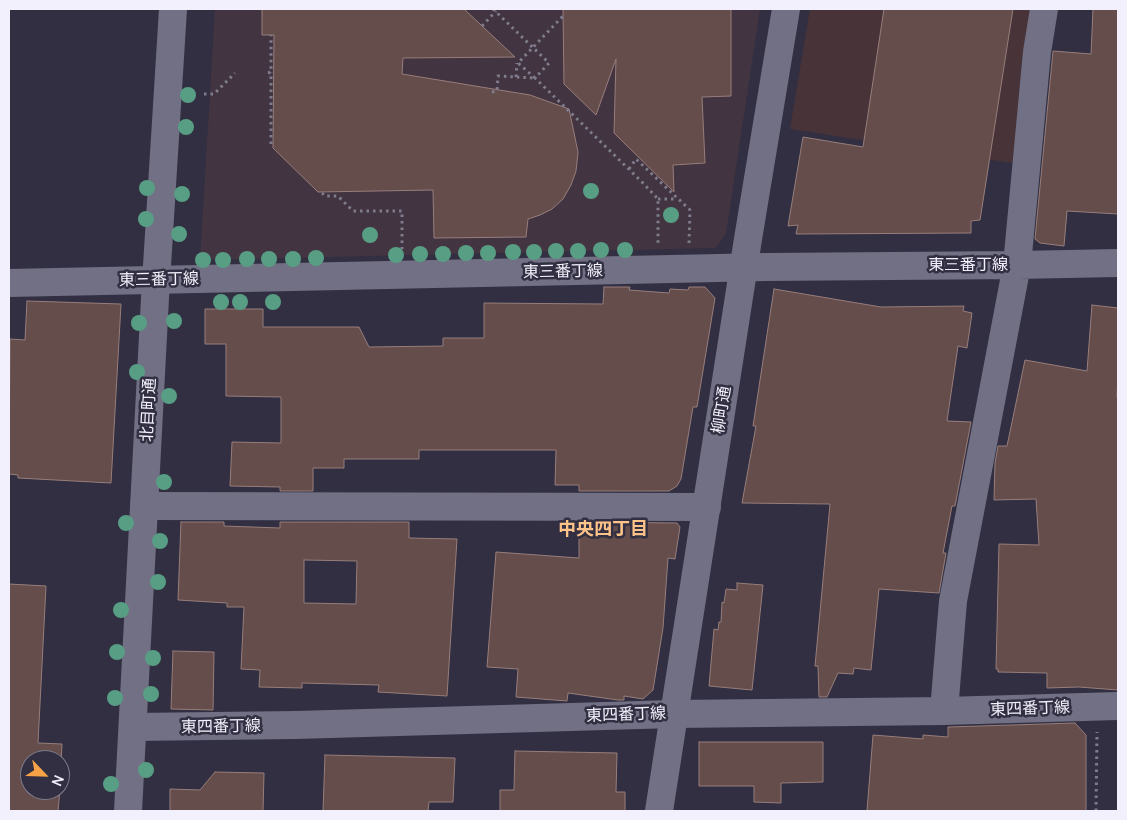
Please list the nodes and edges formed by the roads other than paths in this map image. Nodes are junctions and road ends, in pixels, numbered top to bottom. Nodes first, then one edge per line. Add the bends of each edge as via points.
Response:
1 (174, 9) edge
2 (786, 9) edge
3 (1044, 9) edge
4 (1118, 263) edge
5 (1017, 265) junction
6 (744, 268) junction
7 (156, 280) junction
8 (9, 284) edge
9 (144, 506) junction
10 (707, 507) junction
11 (1107, 707) edge
12 (944, 711) junction
13 (674, 714) junction
14 (133, 727) junction
15 (128, 811) edge
16 (659, 811) edge

1 - 7 street, 北目町通
2 - 6 street, 柳町通
3 - 5 street
4 - 5 street, 東三番丁線
5 - 6 street, 東三番丁線
5 - 12 street via 953,601
6 - 7 street, 東三番丁線
6 - 10 street, 柳町通
7 - 8 street, 東三番丁線
7 - 9 street, 北目町通
9 - 10 street
9 - 14 street, 北目町通
10 - 13 street, 柳町通
11 - 12 street, 東四番丁線
12 - 13 street, 東四番丁線
13 - 14 street, 東四番丁線
13 - 16 street, 柳町通
14 - 15 street, 北目町通

